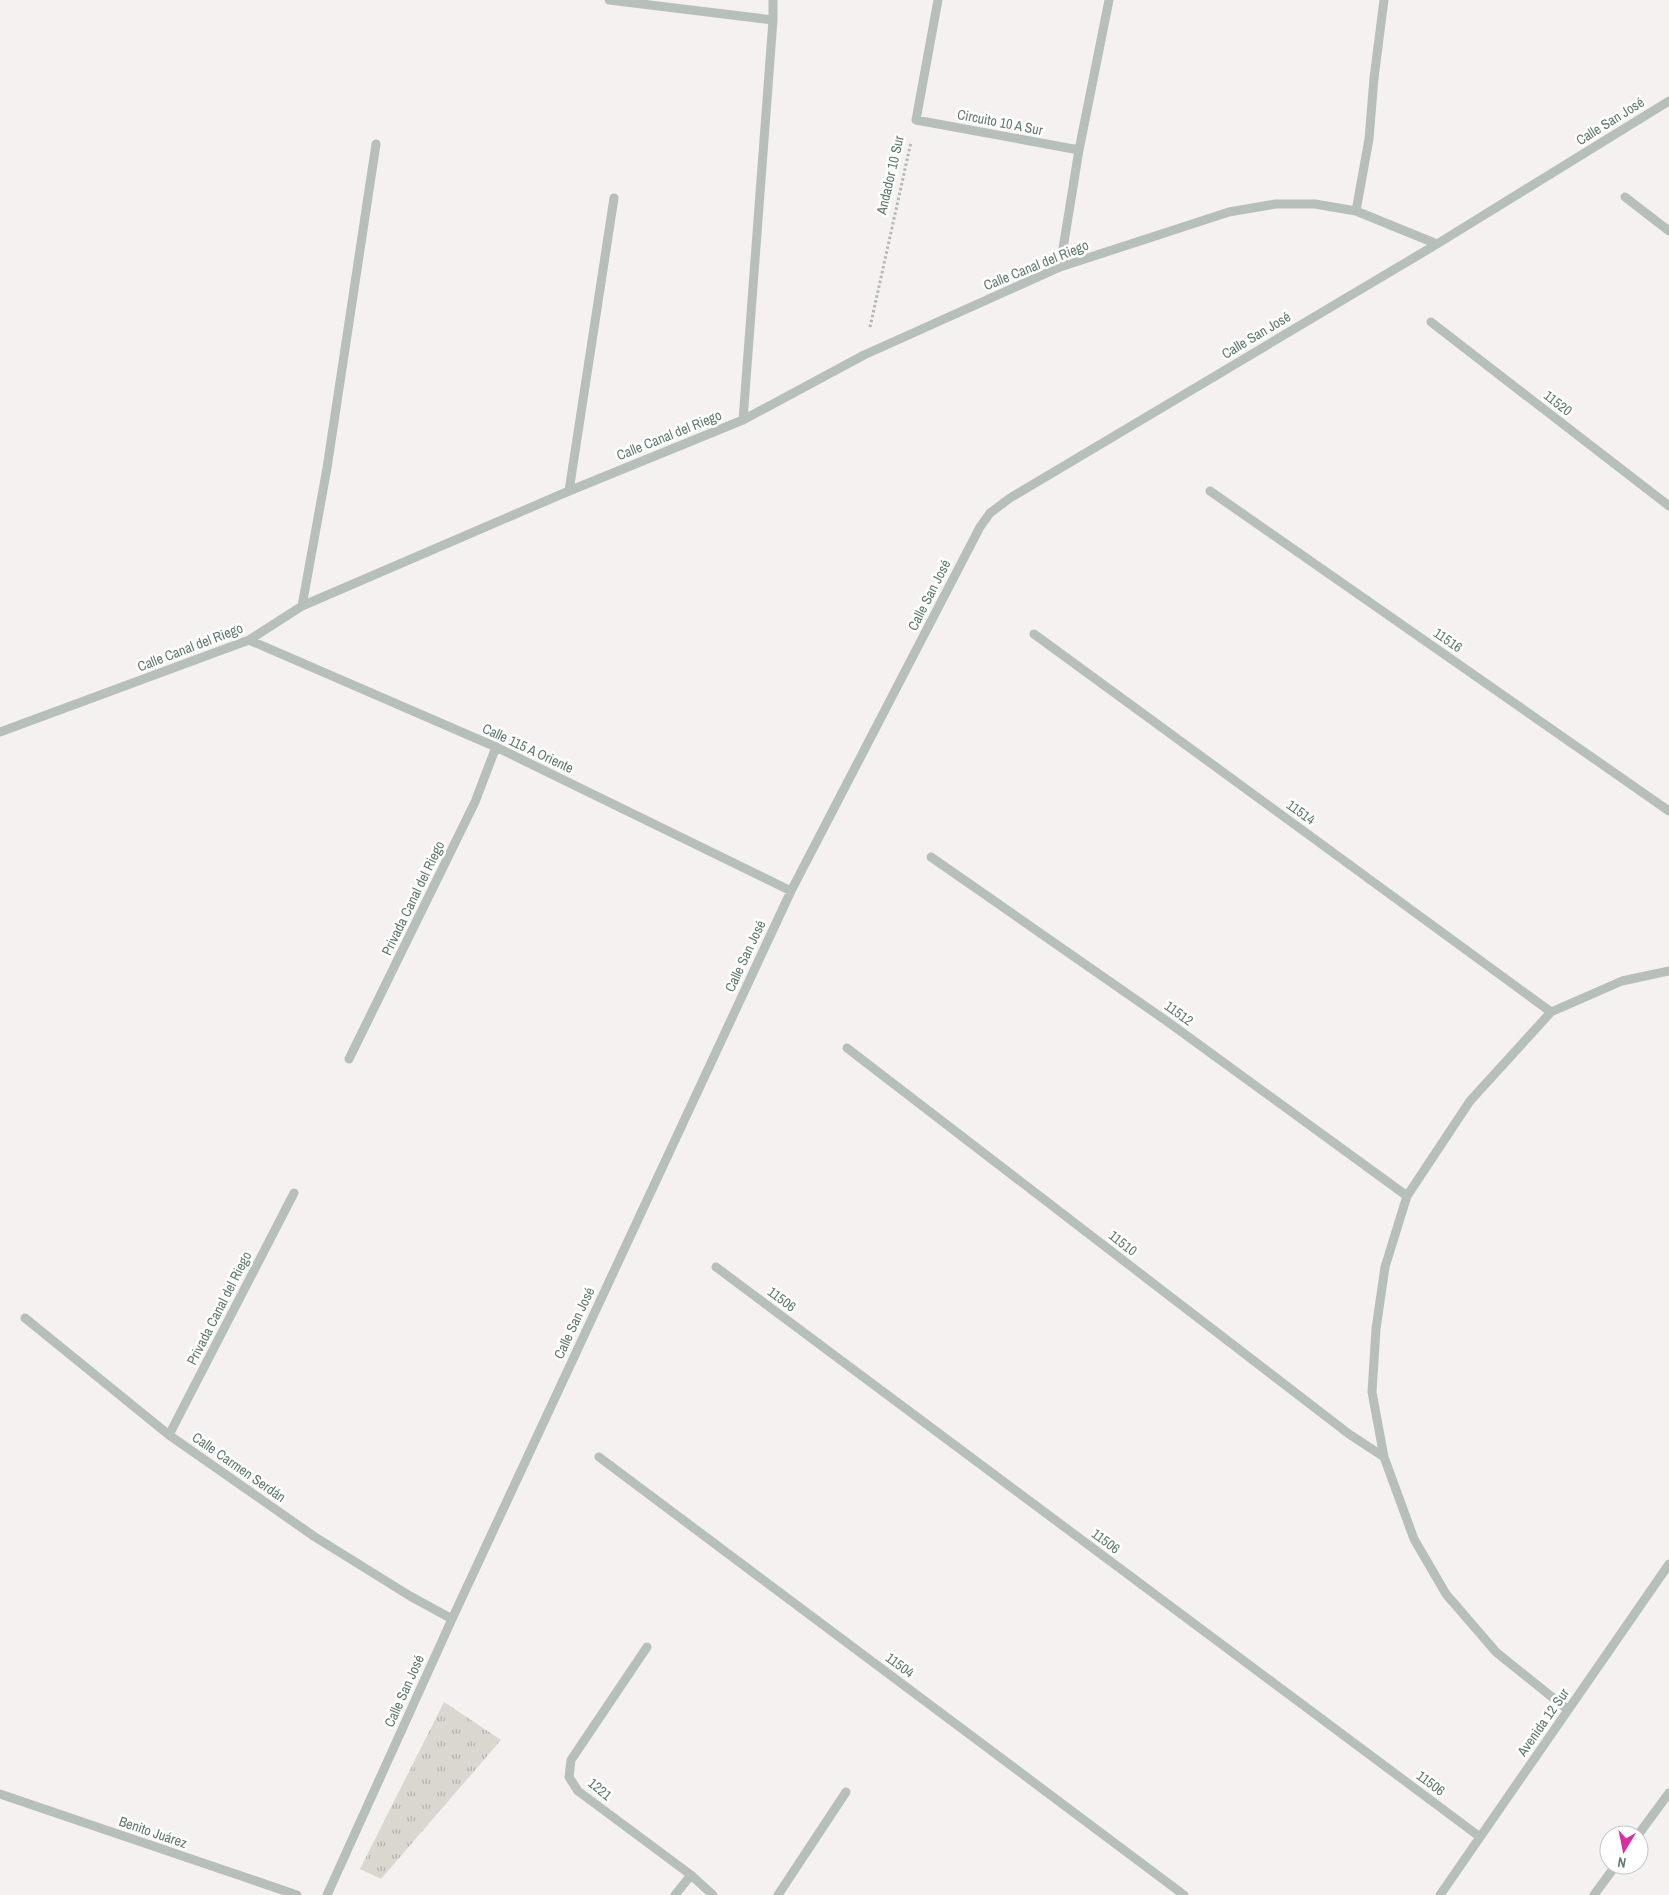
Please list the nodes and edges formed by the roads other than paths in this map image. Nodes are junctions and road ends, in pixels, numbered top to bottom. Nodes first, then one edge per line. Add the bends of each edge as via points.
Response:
1 (609, 0) edge
2 (773, 0) edge
3 (938, 0) edge
4 (1109, 0) edge
5 (1384, 0) edge
6 (772, 20) junction
7 (1669, 101) edge
8 (916, 120) joint
9 (376, 144) dead end
10 (1079, 150) junction
11 (1625, 197) dead end
12 (614, 198) dead end
13 (1356, 211) junction
14 (1669, 230) edge
15 (1437, 244) junction
16 (1060, 267) junction
17 (1431, 322) dead end
18 (743, 420) junction
19 (569, 491) junction
20 (1210, 491) dead end
21 (1669, 506) edge
22 (302, 606) junction
23 (1034, 634) dead end
24 (249, 640) junction
25 (0, 732) edge
26 (496, 747) junction
27 (1669, 811) edge
28 (931, 857) dead end
29 (791, 891) junction
30 (1669, 971) edge
31 (1552, 1012) junction
32 (847, 1048) dead end
33 (349, 1059) dead end
34 (294, 1194) dead end
35 (1407, 1196) junction
36 (716, 1267) dead end
37 (25, 1318) dead end
38 (169, 1435) junction
39 (599, 1457) dead end
40 (1384, 1457) junction
41 (1669, 1564) edge
42 (452, 1619) junction
43 (647, 1647) dead end
44 (1568, 1710) junction
45 (846, 1792) dead end
46 (1669, 1792) edge
47 (0, 1794) edge
48 (1645, 1825) edge
49 (1480, 1837) junction
50 (691, 1875) junction
51 (1609, 1875) edge
52 (297, 1895) edge
53 (327, 1895) edge
54 (675, 1895) edge
55 (713, 1895) edge
56 (778, 1895) edge
57 (1184, 1895) edge
58 (1440, 1895) edge
59 (1594, 1895) edge

1 - 6 street
2 - 6 street
3 - 8 street, Andador 10 Sur
4 - 10 street
5 - 13 street via 1369,139
6 - 18 street
7 - 15 street, Calle San José
8 - 10 street, Circuito 10 A Sur
9 - 22 street via 327,468
10 - 16 street
11 - 14 street
12 - 19 street
13 - 15 street
13 - 16 street, Calle Canal del Riego via 1315,204 1276,204 1229,212
15 - 29 street, Calle San José via 1010,498 990,514 980,527
16 - 18 street, Calle Canal del Riego via 864,355
17 - 21 street, 11520
18 - 19 street, Calle Canal del Riego
19 - 22 street, Calle Canal del Riego
20 - 27 street, 11516
22 - 24 street, Calle Canal del Riego
23 - 31 street, 11514
24 - 25 street, Calle Canal del Riego
24 - 26 street, Calle 115 A Oriente
26 - 29 street, Calle 115 A Oriente
26 - 33 street, Privada Canal del Riego via 475,802
28 - 35 street, 11512 via 1168,1022
29 - 42 street, Calle San José
30 - 31 street via 1622,981
31 - 35 street via 1470,1101
32 - 40 street, 11510 via 1349,1434
34 - 38 street, Privada Canal del Riego
35 - 40 street via 1385,1266 1376,1329 1372,1392
36 - 49 street, 11506
37 - 38 street, Calle Carmen Serdán
38 - 42 street, Calle Carmen Serdán via 315,1537
39 - 57 street, 11504
40 - 44 street via 1414,1539 1446,1594 1496,1652
41 - 44 street, Avenida 12 Sur
42 - 53 street, Calle San José
43 - 50 street, 1221 via 570,1760 569,1777 578,1791
44 - 49 street, Avenida 12 Sur
45 - 56 street
46 - 48 street
47 - 52 street, Benito Juárez
49 - 58 street, Avenida 12 Sur
50 - 54 street
50 - 55 street, 1221
51 - 59 street

